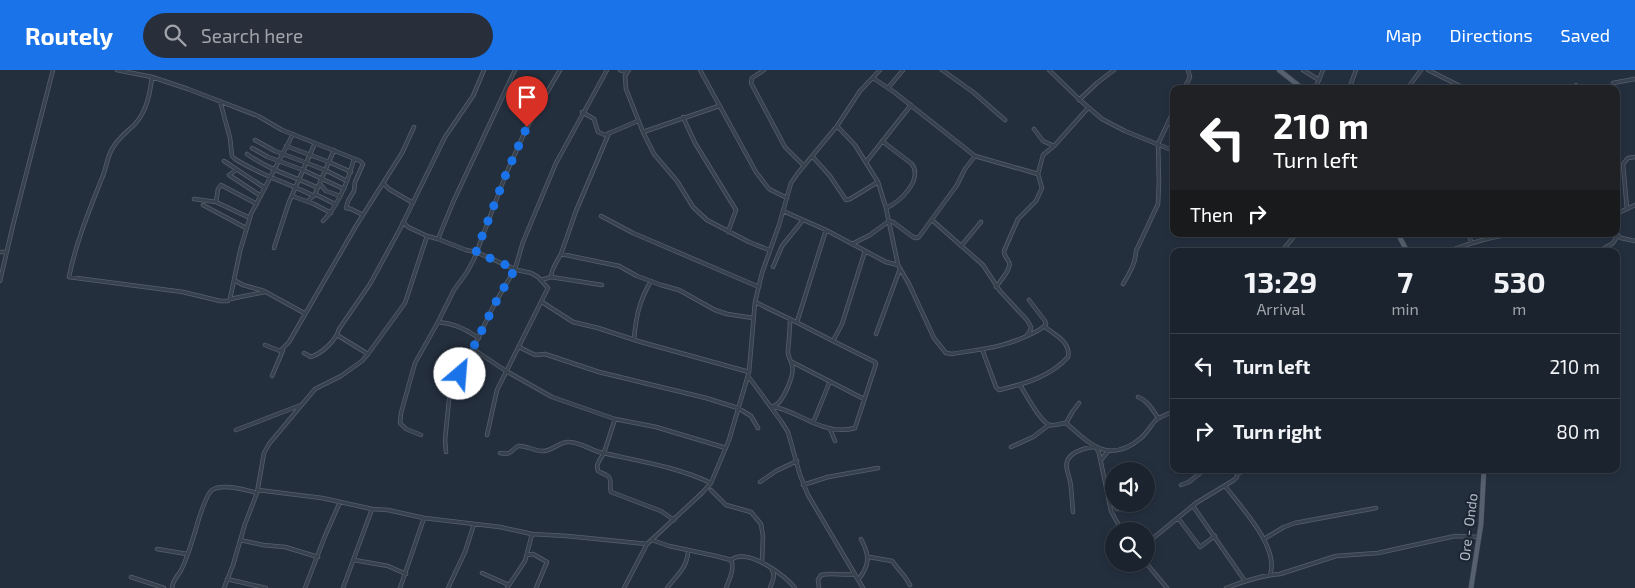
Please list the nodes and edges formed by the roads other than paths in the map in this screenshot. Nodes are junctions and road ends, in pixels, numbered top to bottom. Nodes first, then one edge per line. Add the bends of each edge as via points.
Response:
1 (53, 70) edge
2 (117, 70) edge
3 (143, 70) edge
4 (484, 70) edge
5 (515, 70) edge
6 (560, 70) edge
7 (607, 70) edge
8 (620, 70) edge
9 (700, 70) edge
10 (764, 70) edge
11 (880, 70) edge
12 (903, 70) edge
13 (942, 70) edge
14 (1049, 70) edge
15 (1114, 70) edge
16 (1188, 70) edge
17 (1279, 70) edge
18 (1303, 70) edge
19 (1323, 70) edge
20 (1356, 70) edge
21 (1421, 70) edge
22 (1428, 70) edge
23 (628, 71) edge
24 (143, 75) junction
25 (152, 77) junction
26 (873, 78) junction
27 (1635, 79) edge
28 (1319, 80) junction
29 (1613, 83) dead end
30 (1186, 85) edge
31 (1298, 85) edge
32 (1317, 85) edge
33 (1350, 85) edge
34 (1410, 85) edge
35 (1458, 85) edge
36 (888, 88) junction
37 (1080, 100) junction
38 (220, 101) junction
39 (911, 105) junction
40 (719, 106) junction
41 (1088, 108) junction
42 (582, 112) junction
43 (683, 117) junction
44 (1170, 118) edge
45 (1006, 120) dead end
46 (638, 121) junction
47 (837, 126) junction
48 (414, 127) dead end
49 (1034, 129) dead end
50 (643, 132) junction
51 (609, 133) junction
52 (293, 134) junction
53 (255, 140) dead end
54 (882, 141) junction
55 (315, 143) junction
56 (1158, 144) junction
57 (286, 146) junction
58 (1054, 146) junction
59 (252, 148) dead end
60 (1170, 149) edge
61 (334, 150) junction
62 (246, 154) dead end
63 (282, 154) junction
64 (310, 155) junction
65 (812, 156) junction
66 (975, 156) junction
67 (1635, 156) edge
68 (354, 159) junction
69 (278, 161) junction
70 (224, 162) dead end
71 (329, 162) junction
72 (866, 162) junction
73 (306, 163) junction
74 (804, 166) junction
75 (236, 170) junction
76 (274, 170) junction
77 (303, 170) junction
78 (325, 170) junction
79 (351, 172) junction
80 (1038, 174) junction
81 (271, 177) junction
82 (300, 179) junction
83 (320, 181) junction
84 (347, 181) junction
85 (878, 182) junction
86 (383, 183) junction
87 (296, 187) junction
88 (265, 188) junction
89 (318, 188) junction
90 (344, 189) junction
91 (315, 195) junction
92 (261, 196) junction
93 (292, 196) junction
94 (340, 196) junction
95 (787, 198) junction
96 (194, 199) dead end
97 (216, 202) junction
98 (308, 202) junction
99 (413, 202) junction
100 (257, 204) junction
101 (314, 204) junction
102 (335, 204) junction
103 (203, 205) dead end
104 (1635, 205) edge
105 (886, 208) junction
106 (1627, 209) junction
107 (783, 211) junction
108 (1620, 212) edge
109 (331, 213) junction
110 (362, 215) junction
111 (601, 216) dead end
112 (250, 218) junction
113 (803, 220) junction
114 (932, 220) junction
115 (323, 221) dead end
116 (889, 221) junction
117 (403, 222) junction
118 (982, 222) dead end
119 (246, 228) junction
120 (826, 230) junction
121 (728, 232) junction
122 (427, 236) junction
123 (1294, 237) edge
124 (1470, 237) edge
125 (1491, 237) edge
126 (1616, 237) edge
127 (1620, 237) edge
128 (438, 239) junction
129 (1635, 241) edge
130 (1472, 242) junction
131 (852, 244) junction
132 (961, 246) junction
133 (274, 248) dead end
134 (1284, 248) edge
135 (1457, 248) edge
136 (1605, 248) edge
137 (769, 250) junction
138 (865, 251) junction
139 (0, 252) edge
140 (7, 252) junction
141 (476, 252) junction
142 (561, 254) junction
143 (772, 267) dead end
144 (899, 267) junction
145 (515, 269) junction
146 (551, 277) junction
147 (234, 280) junction
148 (541, 280) junction
149 (0, 281) edge
150 (651, 281) junction
151 (1123, 284) dead end
152 (602, 285) dead end
153 (759, 287) junction
154 (996, 287) junction
155 (265, 292) junction
156 (230, 299) junction
157 (1030, 300) dead end
158 (542, 302) junction
159 (755, 302) junction
160 (304, 313) junction
161 (753, 318) junction
162 (790, 319) junction
163 (438, 322) junction
164 (797, 322) junction
165 (1045, 327) junction
166 (876, 334) dead end
167 (337, 335) junction
168 (1027, 336) junction
169 (479, 338) junction
170 (634, 340) junction
171 (833, 342) junction
172 (265, 345) dead end
173 (519, 347) junction
174 (284, 349) junction
175 (473, 349) junction
176 (982, 349) junction
177 (304, 353) dead end
178 (368, 354) junction
179 (792, 362) junction
180 (506, 371) junction
181 (748, 374) junction
182 (272, 376) dead end
183 (830, 381) junction
184 (1020, 385) junction
185 (1138, 397) dead end
186 (864, 399) junction
187 (304, 403) junction
188 (1080, 403) dead end
189 (770, 406) junction
190 (738, 408) junction
191 (1170, 413) edge
192 (1158, 418) junction
193 (615, 419) junction
194 (1066, 422) junction
195 (812, 423) junction
196 (1049, 425) junction
197 (758, 428) dead end
198 (830, 429) junction
199 (236, 430) dead end
200 (421, 435) dead end
201 (487, 435) dead end
202 (835, 441) dead end
203 (1011, 447) dead end
204 (1096, 447) junction
205 (726, 448) junction
206 (1108, 451) junction
207 (446, 452) dead end
208 (604, 452) junction
209 (500, 453) dead end
210 (797, 461) junction
211 (1101, 461) junction
212 (878, 468) dead end
213 (1200, 473) edge
214 (1484, 473) edge
215 (1237, 474) edge
216 (760, 482) dead end
217 (1105, 482) edge
218 (711, 483) junction
219 (803, 485) junction
220 (1181, 486) dead end
221 (1225, 486) junction
222 (711, 490) dead end
223 (258, 492) junction
224 (340, 502) junction
225 (1194, 506) junction
226 (1376, 508) dead end
227 (372, 509) junction
228 (1073, 512) dead end
229 (424, 518) junction
230 (1178, 518) junction
231 (674, 520) junction
232 (474, 524) junction
233 (532, 534) junction
234 (1215, 536) junction
235 (1155, 537) edge
236 (1479, 537) junction
237 (861, 539) dead end
238 (1264, 539) junction
239 (240, 540) junction
240 (652, 540) junction
241 (647, 544) junction
242 (156, 549) dead end
243 (688, 550) junction
244 (187, 554) junction
245 (527, 555) junction
246 (318, 557) junction
247 (868, 558) junction
248 (354, 560) junction
249 (731, 560) junction
250 (762, 562) junction
251 (772, 569) junction
252 (1154, 572) edge
253 (482, 573) dead end
254 (406, 574) junction
255 (855, 574) junction
256 (1270, 575) junction
257 (131, 577) dead end
258 (227, 579) junction
259 (858, 580) junction
260 (1245, 581) junction
261 (910, 585) dead end
262 (508, 586) edge
263 (164, 588) edge
264 (172, 588) edge
265 (224, 588) edge
266 (266, 588) edge
267 (305, 588) edge
268 (343, 588) edge
269 (400, 588) edge
270 (448, 588) edge
271 (536, 588) edge
272 (624, 588) edge
273 (667, 588) edge
274 (726, 588) edge
275 (770, 588) edge
276 (795, 588) edge
277 (819, 588) edge
278 (863, 588) edge
279 (1167, 588) edge
280 (1226, 588) edge
281 (1471, 588) edge

1 - 140 street
2 - 24 street
3 - 24 street
4 - 99 street via 473,96 445,137
5 - 128 street
6 - 141 street via 527,127
7 - 42 street
8 - 23 street
9 - 40 street
10 - 74 street via 752,78 751,83 785,147
11 - 26 street
12 - 36 street
13 - 45 street
14 - 37 street
15 - 37 street
16 - 30 street via 1190,76
17 - 31 main road
18 - 28 street
19 - 28 street
20 - 33 street
21 - 34 street
22 - 35 street
23 - 46 street via 624,82
24 - 25 street
25 - 38 street
25 - 156 street via 143,112 110,152 74,252 69,277 183,292 225,302
26 - 36 street
26 - 47 street via 860,91
27 - 29 street
28 - 32 street
36 - 39 street
37 - 41 street
38 - 52 street
38 - 81 street via 232,156 249,168
39 - 54 street
39 - 66 street
40 - 43 street
40 - 95 street via 756,172 770,189
41 - 56 street via 1125,131
41 - 58 street
42 - 51 street via 594,120 601,134
42 - 145 street via 550,176
43 - 50 street
43 - 121 street via 736,210
44 - 56 street
46 - 50 street
46 - 51 street
47 - 65 street
47 - 72 street
48 - 86 street
49 - 58 street via 1043,141
50 - 121 street via 654,154 680,185 692,207
51 - 142 street
52 - 55 street
52 - 57 street
53 - 63 street
54 - 72 street
54 - 105 street via 912,164 916,174 900,200
55 - 61 street
55 - 64 street
56 - 60 street
56 - 151 street via 1158,204
57 - 63 street
57 - 64 street
58 - 80 street via 1043,155
59 - 69 street
61 - 68 street
61 - 71 street
62 - 76 street
63 - 69 street
63 - 73 street
64 - 71 street
64 - 73 street
65 - 74 street
65 - 85 street via 846,200
66 - 80 street
66 - 114 street
67 - 106 street via 1623,164
68 - 79 street
68 - 110 street via 363,164 346,208
69 - 76 street
69 - 77 street
70 - 75 street
71 - 78 street
71 - 79 street
72 - 85 street
73 - 77 street
73 - 78 street
74 - 95 street via 792,183
75 - 88 street
75 - 92 street via 229,175
76 - 81 street
76 - 82 street
77 - 82 street
77 - 83 street
78 - 83 street
78 - 84 street
79 - 84 street
80 - 154 street via 1042,188 1036,201 1018,220 1004,251 1010,267
81 - 87 street
81 - 88 street
82 - 87 street
82 - 89 street
83 - 89 street
83 - 90 street
83 - 94 street via 326,191
84 - 90 street
85 - 105 street
86 - 99 street
86 - 110 street
87 - 91 street
87 - 93 street
88 - 92 street
89 - 91 street
90 - 94 street
91 - 98 street
91 - 101 street
91 - 102 street
92 - 100 street
93 - 98 street
93 - 133 street
94 - 102 street
95 - 107 street
96 - 97 street
97 - 100 street via 221,184
97 - 112 street
98 - 101 street
99 - 117 street
100 - 112 street
101 - 109 street
102 - 109 street
103 - 119 street
104 - 106 street
105 - 116 street
106 - 108 street
107 - 113 street
107 - 137 street
109 - 115 street
110 - 160 street
111 - 153 street
112 - 119 street
113 - 120 street
113 - 143 street via 782,246
114 - 116 street via 916,238
114 - 132 street
116 - 131 street
116 - 144 street
117 - 122 street
117 - 167 street via 370,284
118 - 132 street
119 - 147 street
120 - 131 street
120 - 164 street
121 - 137 street
122 - 128 street
122 - 178 street via 404,303
123 - 134 street
124 - 130 street
125 - 130 street
126 - 136 street
127 - 129 street
128 - 141 street
130 - 135 street
131 - 138 street
132 - 154 street via 983,266
137 - 153 street
138 - 144 street
138 - 171 street via 842,324
139 - 140 street
140 - 149 street
141 - 145 street
141 - 163 street
142 - 146 street
142 - 150 street via 619,266
144 - 166 street
144 - 176 street via 941,349 952,354
145 - 148 street via 531,273
145 - 169 street
146 - 148 street
146 - 152 street
147 - 155 street
147 - 156 street
148 - 158 street via 548,288
150 - 161 street via 680,290 714,310
150 - 170 street via 638,308
153 - 159 street
154 - 168 street via 1026,320 1030,327
155 - 156 street
155 - 160 street
157 - 165 street via 1045,321
158 - 170 street via 573,322
158 - 173 street
159 - 161 street
159 - 162 street
160 - 174 street
161 - 181 street
162 - 164 street
162 - 179 street via 788,352
163 - 169 street via 466,329
163 - 200 street via 415,363 401,413 400,423
164 - 171 street
165 - 168 street
165 - 184 street via 1064,342 1068,357 1045,374
167 - 177 street via 316,355 311,357
167 - 178 street
168 - 176 street
169 - 175 street
170 - 181 street
171 - 186 street via 875,362
172 - 174 street via 280,352
173 - 180 street
173 - 190 street via 535,355 545,354 599,372
174 - 182 street
175 - 180 street
175 - 207 street via 449,400
176 - 184 street via 999,390
178 - 187 street via 341,376 318,387
179 - 183 street
179 - 189 street via 782,399
180 - 193 street via 552,396
180 - 201 street via 497,390
181 - 189 street
181 - 190 street
183 - 186 street
183 - 195 street
184 - 196 street
185 - 192 street
186 - 198 street via 855,428
187 - 199 street
187 - 223 street via 264,453
188 - 194 street
189 - 195 street via 785,409
189 - 210 street via 788,432
190 - 197 street via 751,416
190 - 205 street
191 - 192 street
192 - 206 street via 1135,442
193 - 205 street
193 - 208 street
194 - 196 street
194 - 204 street
195 - 198 street
196 - 203 street via 1034,438
198 - 202 street
204 - 206 street
204 - 211 street
204 - 228 street via 1081,450 1068,458
205 - 218 street
206 - 211 street
208 - 209 street via 564,442 549,450 518,446 511,453
208 - 218 street via 682,471
208 - 231 street via 597,469 608,476 611,492 661,511
210 - 216 street
210 - 219 street
211 - 217 street
212 - 219 street
213 - 220 street
214 - 236 main road, Ore - Ondo
215 - 221 street
218 - 231 street
219 - 255 street
221 - 225 street
221 - 238 street
222 - 250 street via 726,505 751,512 761,524
223 - 224 street
223 - 239 street
223 - 244 street via 231,488 211,490
224 - 227 street
224 - 246 street
225 - 230 street
225 - 234 street
226 - 238 street via 1295,523
227 - 229 street
227 - 248 street
229 - 232 street
229 - 254 street
230 - 234 street via 1200,547
230 - 235 street
231 - 240 street
232 - 233 street
232 - 270 street
233 - 241 street
233 - 245 street
234 - 260 street
236 - 256 street via 1455,536 1378,552 1336,556
236 - 281 main road, Ore - Ondo
237 - 247 street
238 - 256 street via 1271,554
239 - 246 street via 285,547
239 - 258 street
240 - 241 street
240 - 243 street
241 - 272 street
242 - 244 street
243 - 249 street
243 - 273 street via 686,565
244 - 264 street
245 - 262 street
245 - 271 street via 532,554 547,562
246 - 267 street
247 - 259 street via 864,573
247 - 261 street via 892,561
248 - 254 street via 388,566
248 - 268 street
249 - 250 street via 742,557
249 - 274 street via 732,570
250 - 251 street
251 - 275 street via 774,578
251 - 276 street
252 - 279 street
253 - 262 street
254 - 269 street
255 - 259 street
255 - 277 street via 820,575
256 - 260 street
257 - 263 street
258 - 265 street
258 - 266 street
259 - 278 street
260 - 280 street

